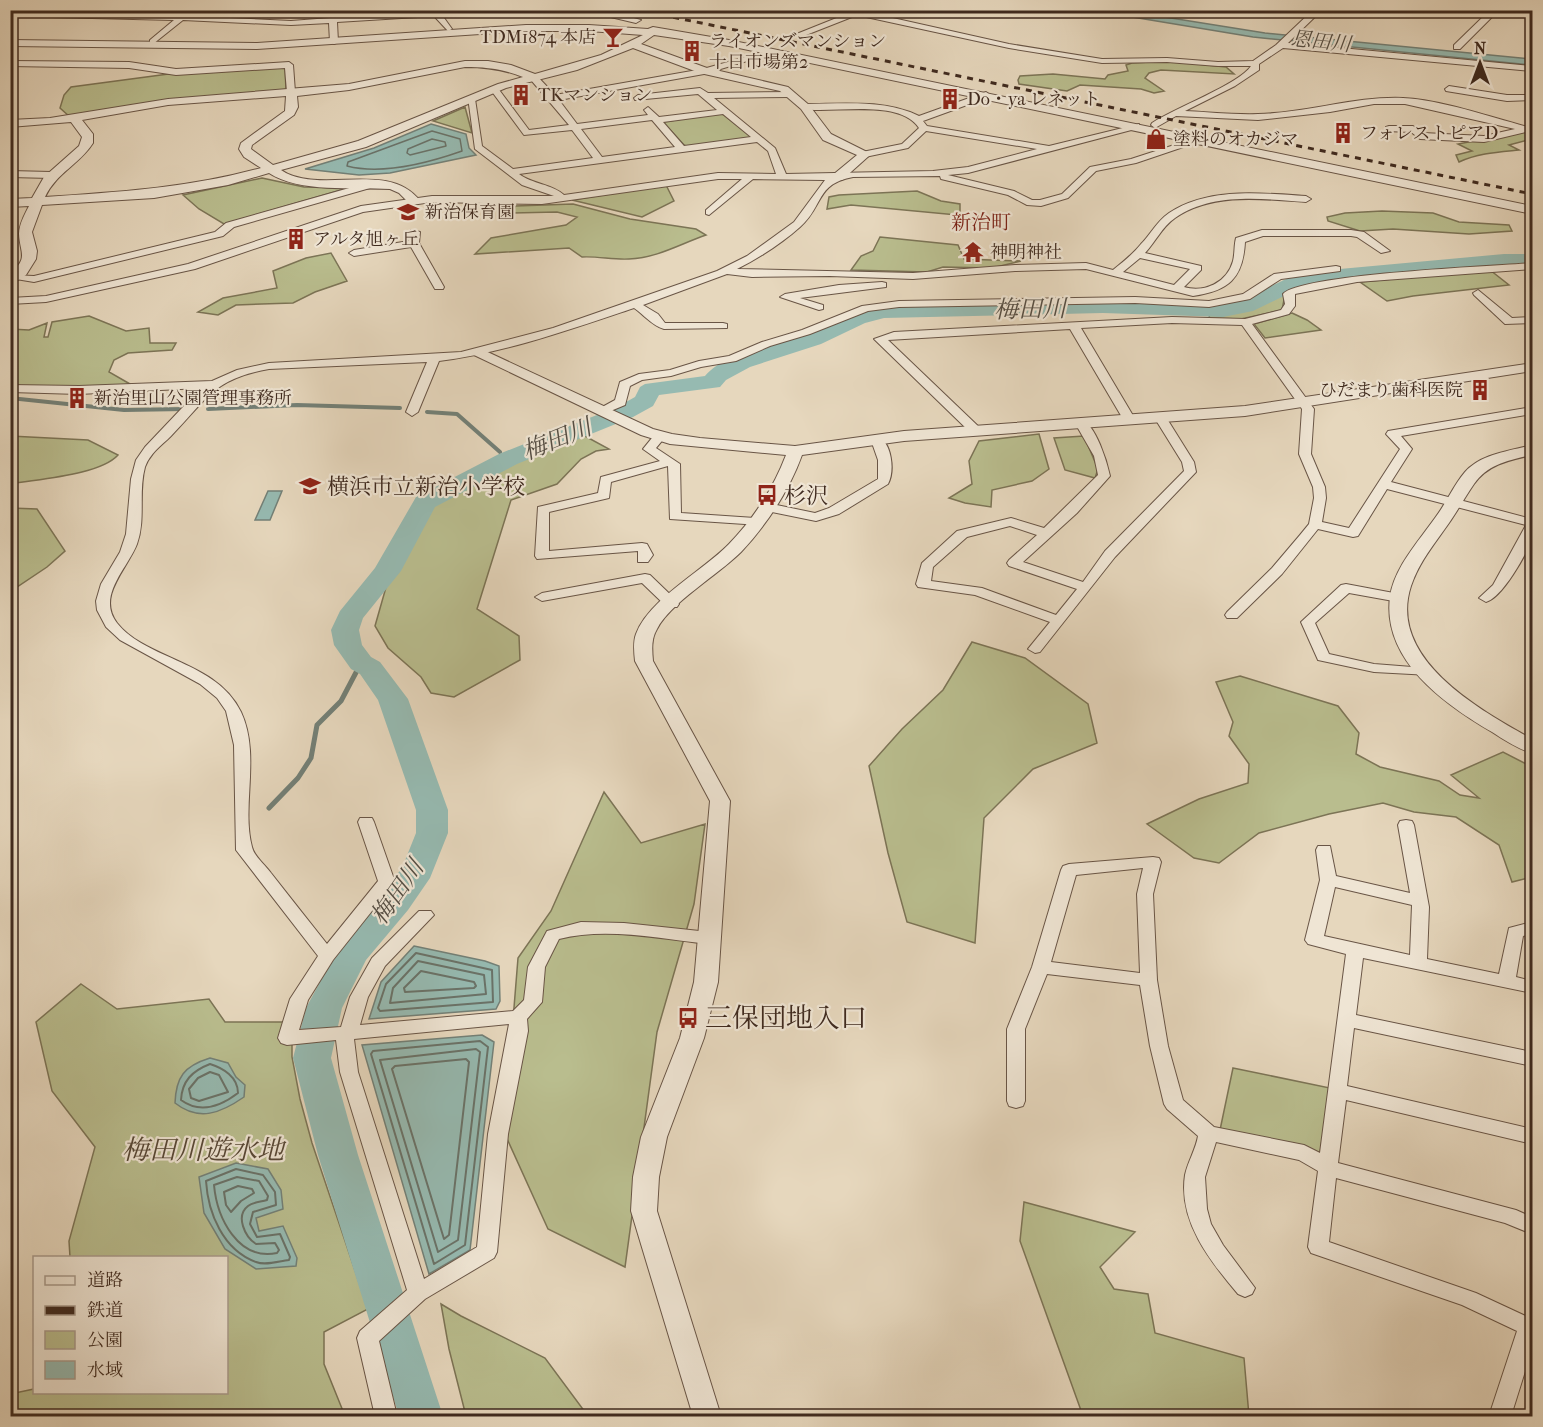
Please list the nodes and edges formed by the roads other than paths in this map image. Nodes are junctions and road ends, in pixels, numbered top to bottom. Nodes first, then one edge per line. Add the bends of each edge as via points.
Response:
1 (24, 10) edge
2 (192, 10) edge
3 (336, 10) edge
4 (490, 10) edge
5 (586, 10) edge
6 (844, 10) edge
7 (1318, 10) edge
8 (1495, 10) edge
9 (1507, 10) edge
10 (477, 11) edge
11 (436, 12) edge
12 (854, 14) junction
13 (1533, 15) edge
14 (12, 16) edge
15 (179, 17) junction
16 (333, 21) junction
17 (448, 29) junction
18 (653, 30) junction
19 (798, 35) dead end
20 (10, 38) edge
21 (334, 40) junction
22 (77, 42) junction
23 (153, 42) junction
24 (10, 43) edge
25 (33, 43) junction
26 (632, 44) junction
27 (1281, 44) junction
28 (1457, 47) dead end
29 (773, 52) junction
30 (10, 56) edge
31 (10, 63) edge
32 (1255, 63) junction
33 (1533, 69) edge
34 (704, 71) junction
35 (534, 78) junction
36 (626, 86) junction
37 (494, 89) junction
38 (1449, 89) dead end
39 (291, 92) junction
40 (790, 94) junction
41 (987, 95) junction
42 (707, 96) junction
43 (553, 98) junction
44 (638, 98) junction
45 (1533, 98) edge
46 (471, 99) junction
47 (805, 107) junction
48 (727, 111) junction
49 (1174, 113) junction
50 (74, 118) junction
51 (655, 118) junction
52 (10, 124) edge
53 (922, 124) junction
54 (1155, 125) junction
55 (1136, 126) junction
56 (574, 127) junction
57 (1389, 129) dead end
58 (1529, 130) edge
59 (759, 139) junction
60 (1202, 139) junction
61 (681, 149) junction
62 (1053, 149) junction
63 (865, 154) junction
64 (599, 160) junction
65 (271, 169) junction
66 (511, 172) junction
67 (10, 174) edge
68 (51, 174) junction
69 (933, 174) junction
70 (752, 176) junction
71 (782, 176) junction
72 (838, 177) junction
73 (374, 184) junction
74 (561, 198) junction
75 (1306, 199) dead end
76 (414, 201) junction
77 (38, 202) junction
78 (10, 203) edge
79 (1533, 206) edge
80 (1533, 210) edge
81 (709, 212) dead end
82 (415, 232) dead end
83 (414, 243) junction
84 (1385, 251) dead end
85 (354, 253) dead end
86 (1138, 254) junction
87 (1533, 266) edge
88 (1336, 268) dead end
89 (726, 271) junction
90 (1116, 273) junction
91 (13, 279) edge
92 (882, 285) dead end
93 (440, 287) dead end
94 (1176, 289) junction
95 (1478, 293) dead end
96 (10, 301) edge
97 (635, 304) junction
98 (810, 306) dead end
99 (1533, 320) edge
100 (1245, 322) junction
101 (723, 326) dead end
102 (1074, 326) junction
103 (480, 352) junction
104 (434, 358) junction
105 (1533, 367) edge
106 (214, 384) junction
107 (10, 388) edge
108 (1305, 402) junction
109 (1533, 410) edge
110 (412, 412) dead end
111 (603, 412) junction
112 (1160, 417) junction
113 (1129, 419) junction
114 (1081, 423) junction
115 (975, 430) junction
116 (660, 436) junction
117 (877, 440) junction
118 (1533, 450) edge
119 (795, 451) junction
120 (670, 462) junction
121 (1384, 484) junction
122 (1455, 502) junction
123 (761, 514) junction
124 (1315, 524) junction
125 (1533, 524) edge
126 (1046, 533) junction
127 (643, 559) dead end
128 (1086, 587) junction
129 (542, 597) dead end
130 (1399, 598) junction
131 (1486, 598) dead end
132 (672, 604) junction
133 (1232, 615) dead end
134 (1058, 620) junction
135 (1035, 649) dead end
136 (1425, 672) junction
137 (1533, 747) edge
138 (366, 822) dead end
139 (1406, 825) dead end
140 (1324, 850) dead end
141 (1328, 880) junction
142 (1419, 901) junction
143 (425, 915) dead end
144 (1533, 928) edge
145 (709, 938) junction
146 (1355, 950) junction
147 (327, 956) junction
148 (1418, 963) junction
149 (1041, 967) junction
150 (1148, 980) junction
151 (1507, 981) junction
152 (1533, 987) edge
153 (518, 1017) junction
154 (1347, 1020) junction
155 (343, 1034) junction
156 (1533, 1059) edge
157 (1339, 1091) junction
158 (1016, 1101) dead end
159 (1208, 1133) junction
160 (1533, 1137) edge
161 (1328, 1168) junction
162 (1533, 1226) edge
163 (1245, 1288) dead end
164 (416, 1294) junction
165 (386, 1416) edge
166 (707, 1416) edge
167 (1500, 1416) edge

1 - 14 street
2 - 15 street
3 - 16 street
4 - 10 street
5 - 18 street via 648,23
6 - 12 street
7 - 27 street
8 - 28 street
9 - 13 street
10 - 11 street
11 - 16 street
11 - 17 street
12 - 19 street
12 - 32 street via 1102,61
14 - 15 street
15 - 16 street
15 - 23 street
16 - 21 street
17 - 18 street via 547,24
17 - 21 street
18 - 21 street via 526,28
18 - 26 street
18 - 29 street
18 - 54 street via 737,40
20 - 22 street
21 - 22 street via 229,47
21 - 23 street
22 - 23 street
22 - 25 street
24 - 25 street
25 - 30 street via 25,51
26 - 34 street
26 - 35 street via 587,64
27 - 32 street
27 - 33 street
29 - 34 street
29 - 41 street
31 - 39 street via 129,64 176,72 289,65
32 - 49 street via 1256,68 1238,80
34 - 36 street
34 - 40 street via 784,89
35 - 37 street
35 - 39 street via 500,64 461,64 353,86
35 - 43 street
36 - 43 street
36 - 44 street
37 - 46 street
37 - 56 street via 527,133
38 - 45 street
39 - 50 street via 169,102
39 - 65 street via 292,107 286,118 253,138 245,149
40 - 42 street
40 - 47 street
41 - 53 street
41 - 55 street
42 - 44 street via 700,91
42 - 48 street
43 - 56 street
44 - 51 street
46 - 65 street via 362,144
46 - 66 street via 478,147
47 - 53 street via 906,113
47 - 63 street via 827,137
48 - 51 street
48 - 59 street
49 - 54 street
49 - 58 street via 1272,116 1388,101 1430,105
50 - 52 street
50 - 68 street via 87,135 87,144
51 - 56 street
51 - 61 street
53 - 62 street
53 - 63 street via 905,146
54 - 79 street
55 - 60 street
55 - 62 street
56 - 64 street
57 - 58 street via 1413,129 1420,136 1484,139
59 - 61 street
59 - 71 street via 775,155
60 - 69 street via 1093,169 1065,196 1041,203
60 - 80 street
61 - 64 street
62 - 69 street via 978,168
63 - 72 street
64 - 66 street
65 - 73 street via 295,181
65 - 77 street via 154,194
66 - 74 street via 525,183
67 - 68 street
68 - 77 street
69 - 72 street
70 - 71 street
70 - 74 street via 707,177
70 - 81 street
71 - 72 street
72 - 89 street via 826,183 798,224
73 - 76 street via 392,185
73 - 91 street via 230,225 219,234 34,279
74 - 76 street
75 - 86 street via 1205,200 1157,229
76 - 96 street via 361,208 191,267 46,299
77 - 78 street
77 - 91 street via 25,235 30,258
82 - 83 street
83 - 85 street
83 - 93 street
84 - 94 street via 1360,234 1249,236 1240,240 1234,275 1226,282 1204,292
86 - 90 street
86 - 94 street via 1197,268
87 - 100 street via 1369,278 1292,291 1288,294 1290,308 1285,312
88 - 111 street via 1278,276 1245,297 1209,304 1135,300 899,304 866,308 732,359 630,379 624,384 621,402
89 - 90 street via 902,276 1074,266
89 - 97 street
90 - 94 street
92 - 98 street via 785,297
95 - 99 street via 1509,322
97 - 101 street via 664,326
97 - 103 street
100 - 102 street via 1172,320
100 - 108 street
102 - 113 street
102 - 115 street via 894,335 880,339
103 - 104 street
103 - 111 street
104 - 106 street via 269,366 249,369
104 - 110 street
105 - 108 street
106 - 107 street via 126,389
106 - 147 street via 142,458 130,544 104,591 104,610 109,624 123,636 203,680 223,696 232,710 241,742 244,850
108 - 112 street
108 - 124 street via 1305,454 1320,498
109 - 121 street via 1392,434 1406,449
111 - 116 street
112 - 113 street
112 - 128 street via 1188,462 1190,472 1110,554
113 - 114 street
114 - 115 street
114 - 126 street via 1100,456 1104,476
115 - 117 street
116 - 119 street
116 - 120 street via 649,449
117 - 119 street
117 - 123 street via 885,456 884,481 834,511 816,517
118 - 122 street via 1487,464 1472,474
119 - 123 street via 780,489
120 - 123 street via 674,465 675,516
120 - 127 street via 604,480 604,495 543,510 542,555 642,547 646,555
121 - 122 street
121 - 124 street via 1353,533
122 - 125 street
122 - 130 street via 1404,581
123 - 132 street via 745,536
124 - 133 street via 1297,549
125 - 131 street via 1498,587
126 - 128 street via 1014,563
126 - 134 street via 1011,522 962,534 927,566 923,584 977,591
128 - 134 street
129 - 132 street via 645,578
130 - 136 street via 1397,618 1413,656
130 - 136 street via 1346,588 1308,622 1323,657 1344,664
132 - 145 street via 648,628 642,643 644,661 720,801
134 - 135 street
136 - 137 street via 1456,701
138 - 147 street via 387,882
139 - 142 street
140 - 141 street
141 - 142 street
141 - 146 street via 1314,940
142 - 148 street
143 - 155 street via 378,962
144 - 151 street via 1515,932
145 - 153 street via 581,928 553,935 537,959 533,1002
145 - 166 street via 706,981 692,1038 654,1137 644,1211
146 - 148 street
146 - 154 street
147 - 155 street via 299,999 287,1038
148 - 151 street
149 - 150 street
149 - 150 street via 1069,870 1152,862 1145,894
149 - 158 street via 1016,1029
150 - 159 street via 1174,1104
151 - 152 street
153 - 155 street
153 - 164 street via 519,1032 498,1134 487,1252
154 - 156 street
154 - 157 street
155 - 164 street via 349,1072
157 - 160 street
157 - 161 street
159 - 161 street via 1304,1153
159 - 163 street via 1208,1145 1195,1175 1194,1196 1203,1231 1220,1260
161 - 162 street via 1509,1216
161 - 167 street via 1318,1247 1469,1299 1528,1327
164 - 165 street via 368,1338

